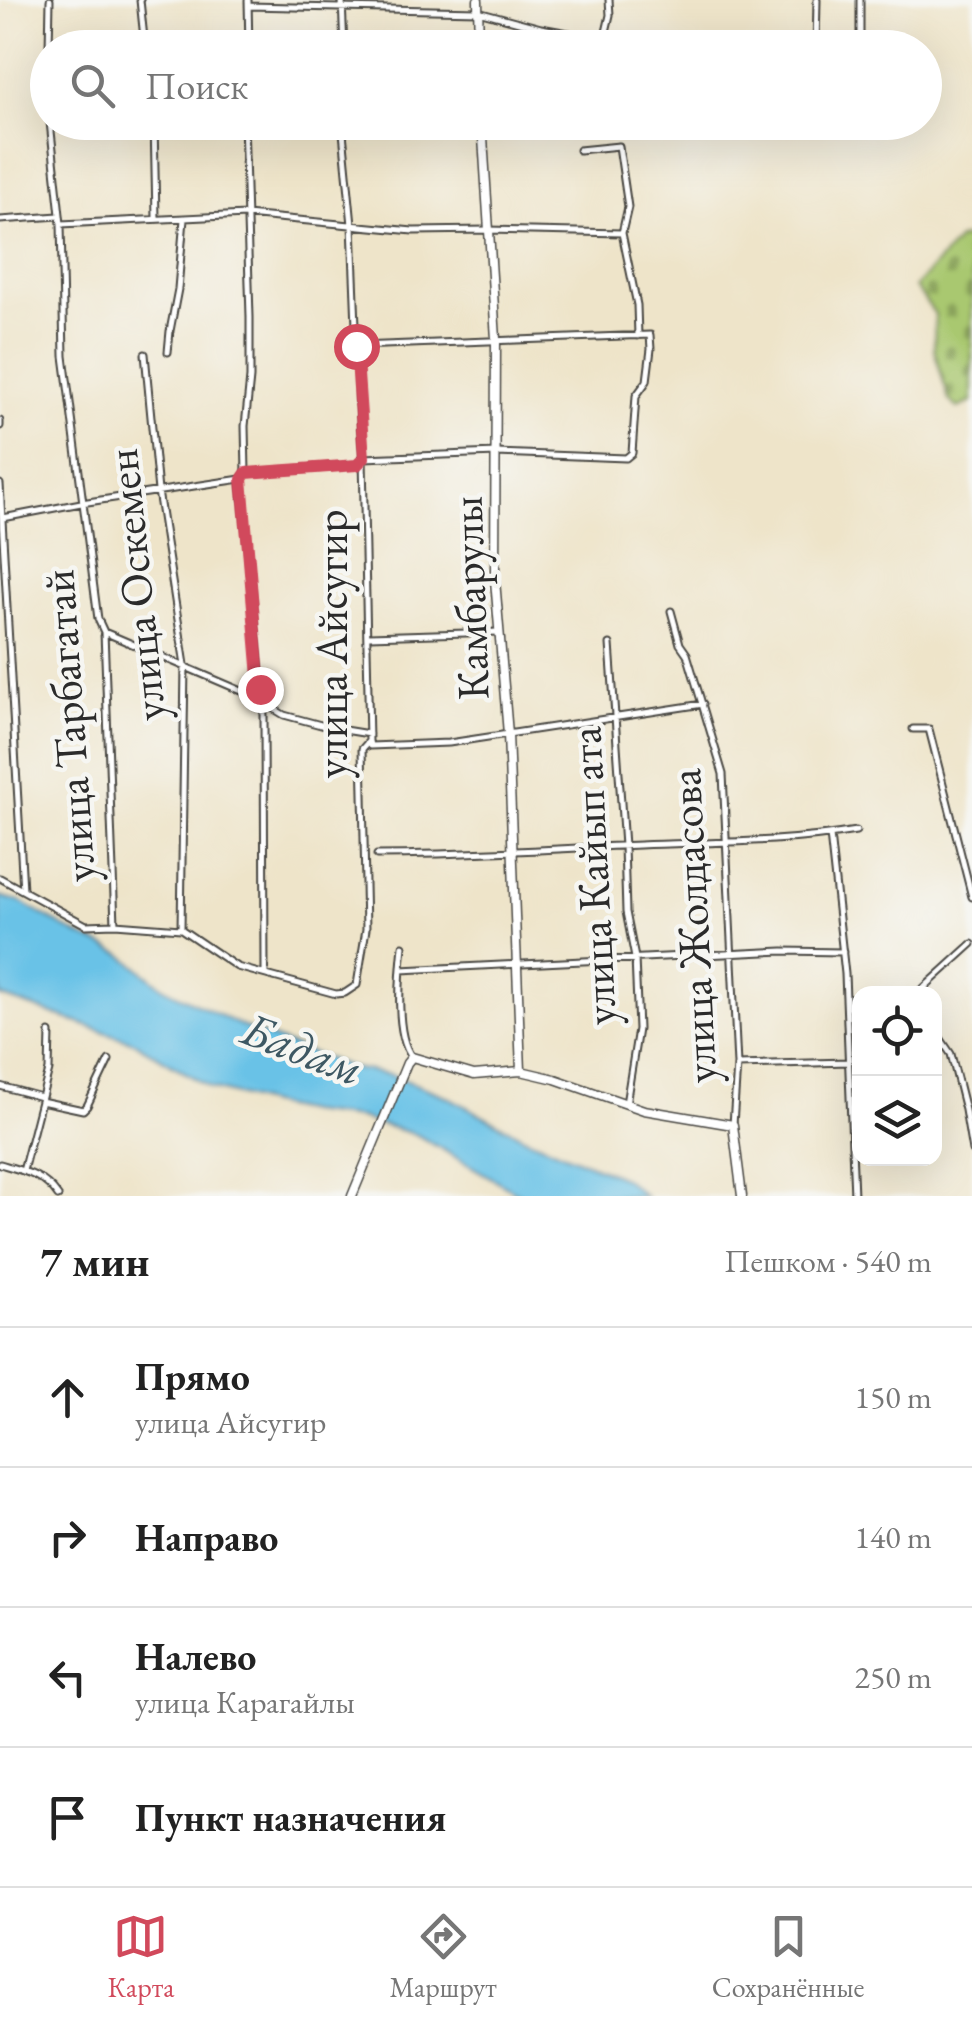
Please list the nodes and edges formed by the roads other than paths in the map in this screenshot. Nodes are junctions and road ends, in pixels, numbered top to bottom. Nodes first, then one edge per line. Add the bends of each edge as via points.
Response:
1 (50, 0) edge
2 (140, 0) edge
3 (342, 0) edge
4 (478, 0) edge
5 (610, 0) edge
6 (817, 0) edge
7 (860, 0) edge
8 (248, 3) edge
9 (342, 9) junction
10 (478, 11) junction
11 (49, 30) edge
12 (143, 30) edge
13 (249, 30) edge
14 (343, 30) edge
15 (479, 30) edge
16 (553, 30) edge
17 (606, 30) edge
18 (816, 30) edge
19 (860, 30) edge
20 (52, 140) edge
21 (154, 140) edge
22 (244, 140) edge
23 (344, 140) edge
24 (483, 140) edge
25 (579, 150) dead end
26 (246, 216) junction
27 (156, 218) junction
28 (184, 219) junction
29 (0, 220) edge
30 (60, 220) junction
31 (352, 225) junction
32 (488, 230) junction
33 (622, 233) junction
34 (638, 336) junction
35 (496, 340) junction
36 (356, 346) junction
37 (168, 352) dead end
38 (145, 354) dead end
39 (497, 453) junction
40 (364, 458) junction
41 (244, 476) junction
42 (0, 484) edge
43 (158, 491) junction
44 (81, 503) junction
45 (2, 518) edge
46 (670, 611) dead end
47 (104, 632) junction
48 (499, 632) junction
49 (369, 636) junction
50 (610, 644) dead end
51 (185, 665) junction
52 (262, 704) junction
53 (702, 704) junction
54 (616, 717) junction
55 (914, 729) dead end
56 (508, 734) junction
57 (369, 738) junction
58 (856, 831) dead end
59 (830, 835) junction
60 (726, 841) junction
61 (624, 846) junction
62 (512, 850) junction
63 (377, 855) dead end
64 (0, 878) edge
65 (24, 890) junction
66 (972, 897) edge
67 (115, 924) junction
68 (181, 929) junction
69 (972, 944) edge
70 (403, 946) dead end
71 (843, 952) junction
72 (732, 954) junction
73 (636, 958) junction
74 (517, 964) junction
75 (401, 970) junction
76 (265, 974) junction
77 (925, 986) edge
78 (50, 1033) dead end
79 (852, 1038) edge
80 (848, 1040) junction
81 (942, 1041) edge
82 (412, 1057) junction
83 (110, 1060) dead end
84 (849, 1062) junction
85 (737, 1064) junction
86 (522, 1070) junction
87 (0, 1086) edge
88 (41, 1099) junction
89 (626, 1104) junction
90 (733, 1125) junction
91 (972, 1151) edge
92 (0, 1164) edge
93 (23, 1171) junction
94 (59, 1196) edge
95 (352, 1196) edge
96 (742, 1196) edge
97 (854, 1196) edge

1 - 11 street
2 - 12 street
3 - 9 street
4 - 10 street
5 - 17 street
6 - 18 street
7 - 19 street
8 - 9 street
8 - 13 street
9 - 10 street
9 - 14 street
10 - 15 street
10 - 16 street
20 - 30 street, улица Тарбагатай
21 - 27 street
22 - 26 street
23 - 31 street, улица Айсугир
24 - 32 street, Камбарулы
25 - 33 street via 619,146 628,207
26 - 28 street
26 - 31 street
26 - 41 street via 250,378
27 - 28 street
27 - 30 street
28 - 37 street
29 - 30 street
30 - 44 street, улица Тарбагатай via 64,356
31 - 32 street
31 - 36 street, улица Айсугир
32 - 33 street
32 - 35 street, Камбарулы
33 - 34 street
34 - 35 street
34 - 39 street via 650,335 651,349 647,381 636,396 630,456
35 - 36 street
35 - 39 street, Камбарулы
36 - 40 street, улица Айсугир
38 - 43 street, улица Оскемен
39 - 40 street
39 - 48 street, Камбарулы
40 - 41 street via 357,465
40 - 49 street, улица Айсугир
41 - 43 street
41 - 52 street
42 - 45 street
43 - 44 street
43 - 51 street, улица Оскемен
44 - 45 street
44 - 47 street, улица Тарбагатай
45 - 65 street
46 - 53 street, улица Жолдасова
47 - 51 street
47 - 67 street, улица Тарбагатай
48 - 49 street
48 - 56 street, Камбарулы
49 - 57 street, улица Айсугир
50 - 54 street, улица Кайып ата
51 - 52 street
51 - 68 street, улица Оскемен
52 - 57 street
52 - 76 street
53 - 54 street
53 - 60 street, улица Жолдасова via 723,774
54 - 56 street
54 - 61 street, улица Кайып ата
55 - 66 street via 929,729
56 - 57 street via 404,746 370,746
56 - 62 street, Камбарулы
57 - 76 street, улица Айсугир via 362,749 366,930 357,985 336,994
58 - 59 street
59 - 60 street
59 - 71 street
60 - 61 street
60 - 72 street, улица Жолдасова
61 - 62 street
61 - 73 street, улица Кайып ата via 626,912
62 - 63 street
62 - 74 street, Камбарулы
64 - 65 street
65 - 67 street via 73,920
67 - 68 street
68 - 76 street via 228,963
69 - 77 street
70 - 75 street
71 - 72 street
71 - 80 street
72 - 73 street
72 - 85 street, улица Жолдасова
73 - 74 street
73 - 89 street, улица Кайып ата via 638,1029
74 - 75 street
74 - 86 street, Камбарулы
75 - 82 street via 404,1048
78 - 88 street
79 - 80 street
80 - 84 street
81 - 91 street via 951,1054
82 - 86 street via 474,1075
82 - 95 street
83 - 88 street via 82,1110
84 - 85 street
84 - 97 street
85 - 90 street, улица Жолдасова
86 - 89 street
87 - 88 street
88 - 93 street
89 - 90 street
90 - 96 street
92 - 93 street
93 - 94 street

